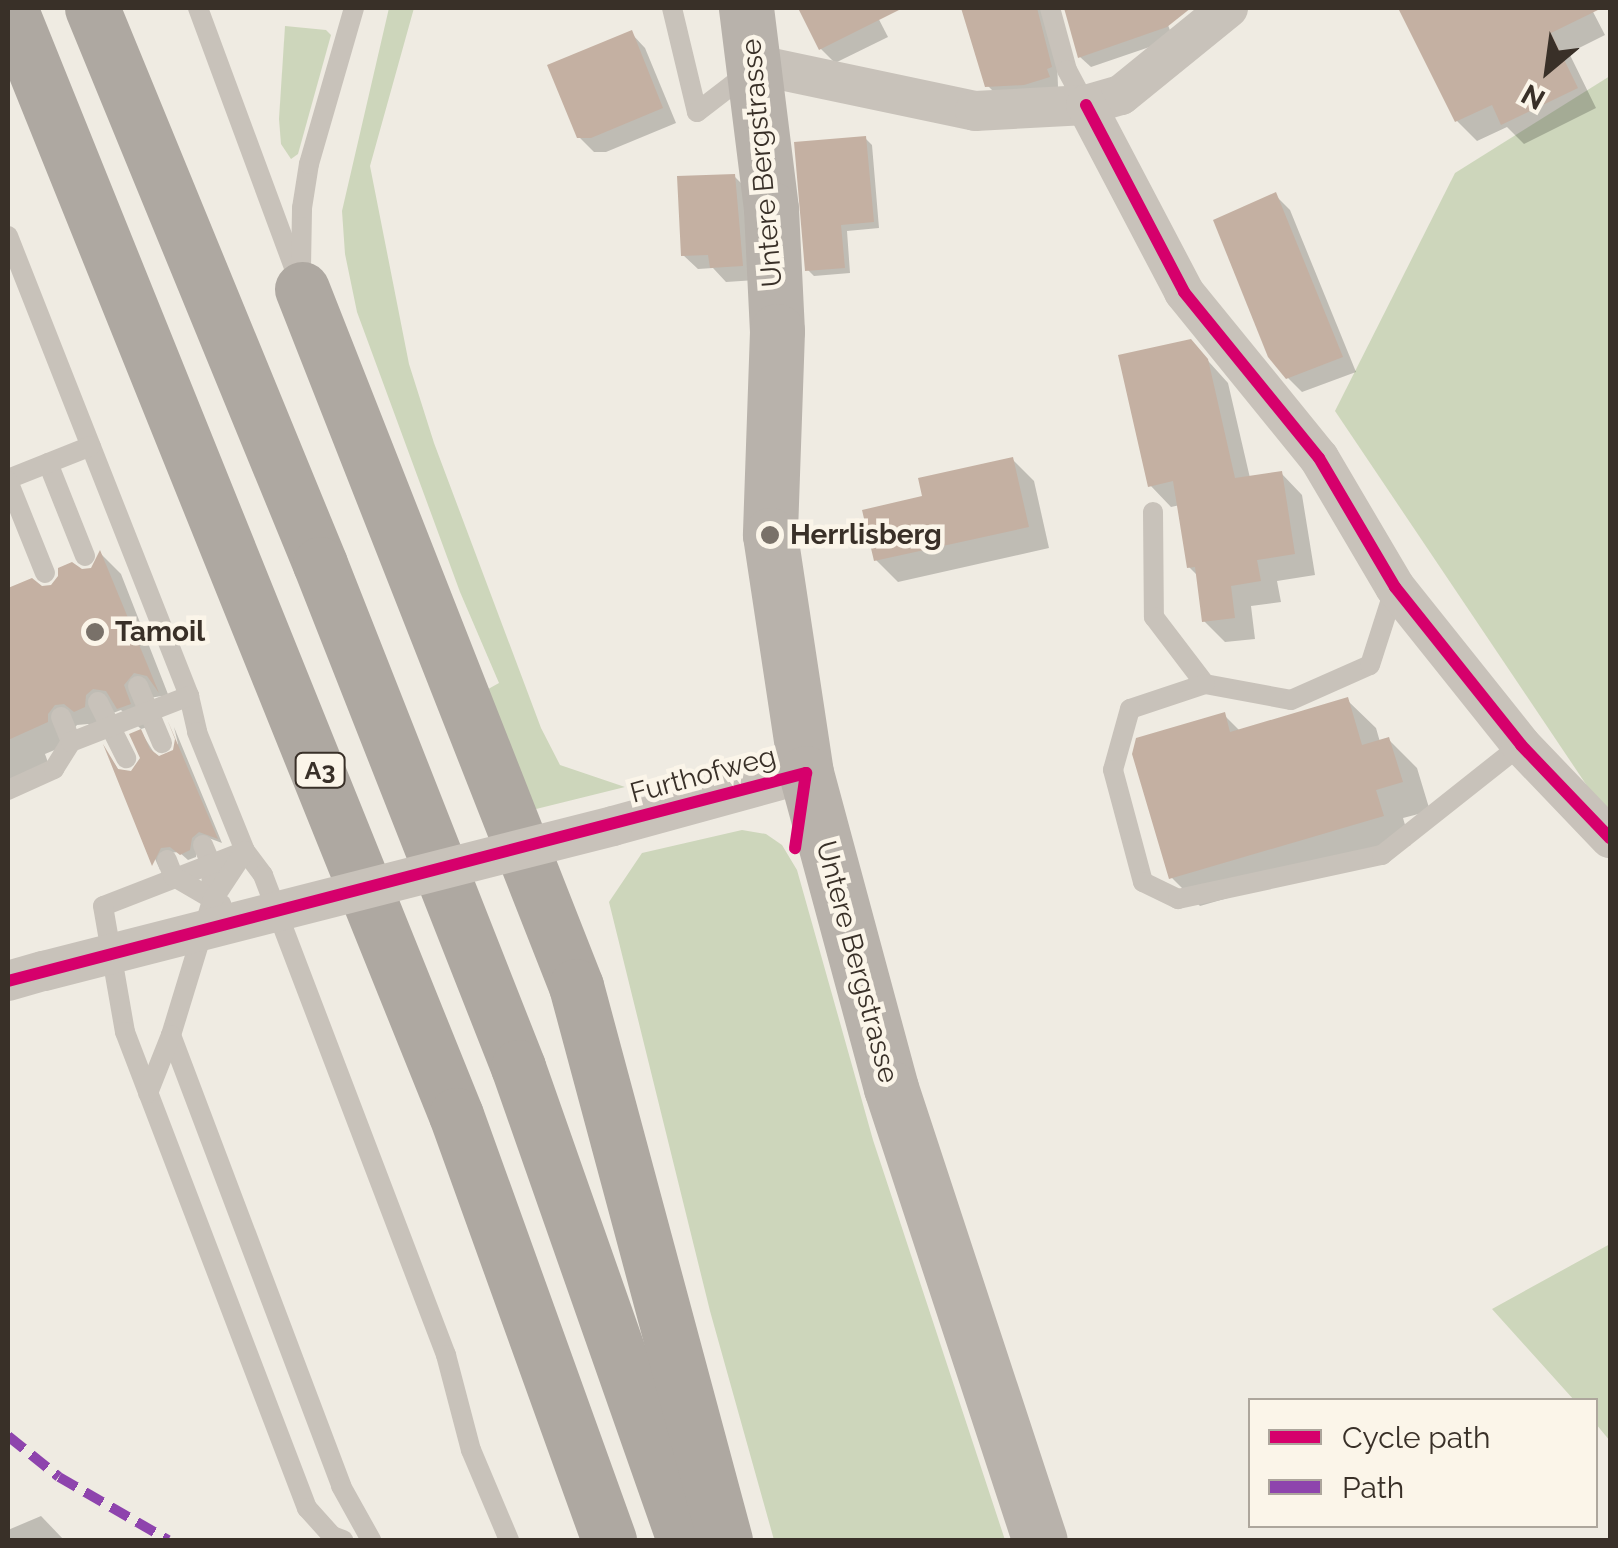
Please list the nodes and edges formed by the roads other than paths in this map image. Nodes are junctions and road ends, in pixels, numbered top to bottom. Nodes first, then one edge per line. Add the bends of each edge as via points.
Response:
1 (10, 8) edge
2 (92, 8) edge
3 (198, 8) edge
4 (354, 8) edge
5 (672, 8) edge
6 (746, 8) edge
7 (1050, 8) edge
8 (1228, 8) edge
9 (756, 65) junction
10 (1086, 106) junction
11 (8, 236) edge
12 (302, 289) junction
13 (92, 446) junction
14 (48, 463) junction
15 (8, 480) edge
16 (1153, 512) dead end
17 (85, 556) dead end
18 (46, 573) dead end
19 (1395, 587) junction
20 (1206, 684) junction
21 (138, 686) dead end
22 (190, 696) junction
23 (98, 702) dead end
24 (148, 711) junction
25 (61, 717) dead end
26 (111, 727) junction
27 (71, 742) junction
28 (162, 744) dead end
29 (1521, 745) junction
30 (126, 758) dead end
31 (806, 773) junction
32 (8, 790) edge
33 (1610, 838) edge
34 (245, 851) junction
35 (207, 854) junction
36 (170, 868) junction
37 (212, 901) junction
38 (283, 931) junction
39 (26, 976) edge
40 (171, 1035) junction
41 (148, 1093) junction
42 (343, 1540) edge
43 (371, 1540) edge
44 (509, 1540) edge
45 (609, 1540) edge
46 (684, 1540) edge
47 (724, 1540) edge
48 (1040, 1540) edge

1 - 45 highway, A3 via 456,1115
2 - 46 highway via 518,1067
3 - 12 lane
4 - 12 lane via 309,164
5 - 9 lane via 697,112
6 - 9 main road, Untere Bergstrasse
7 - 10 lane
8 - 10 street via 1120,95
9 - 10 street via 975,111
9 - 31 main road, Untere Bergstrasse via 777,331 770,535
10 - 19 street via 1184,292 1319,458
11 - 13 lane
12 - 47 highway via 576,986
13 - 14 lane
13 - 22 lane
14 - 15 lane
14 - 17 lane
15 - 18 lane
16 - 20 lane via 1154,618
19 - 20 lane via 1370,664 1291,700
19 - 29 street
20 - 29 lane via 1130,709 1113,770 1144,882 1178,898 1382,854
21 - 24 lane
22 - 24 lane
22 - 34 lane via 197,732
23 - 26 lane
24 - 26 lane
24 - 28 lane
25 - 27 lane
26 - 27 lane
26 - 30 lane
27 - 32 lane via 54,769
29 - 33 street
31 - 39 street, Furthofweg, bridge
31 - 48 main road, Untere Bergstrasse via 891,1088
34 - 35 lane
34 - 37 lane
34 - 38 lane via 263,875
35 - 36 lane
35 - 37 lane
36 - 37 lane
36 - 41 lane via 103,906 124,1032
37 - 38 lane
37 - 40 lane
38 - 44 lane via 446,1355 471,1450
40 - 41 lane
40 - 43 lane via 341,1486
41 - 42 lane via 307,1508

